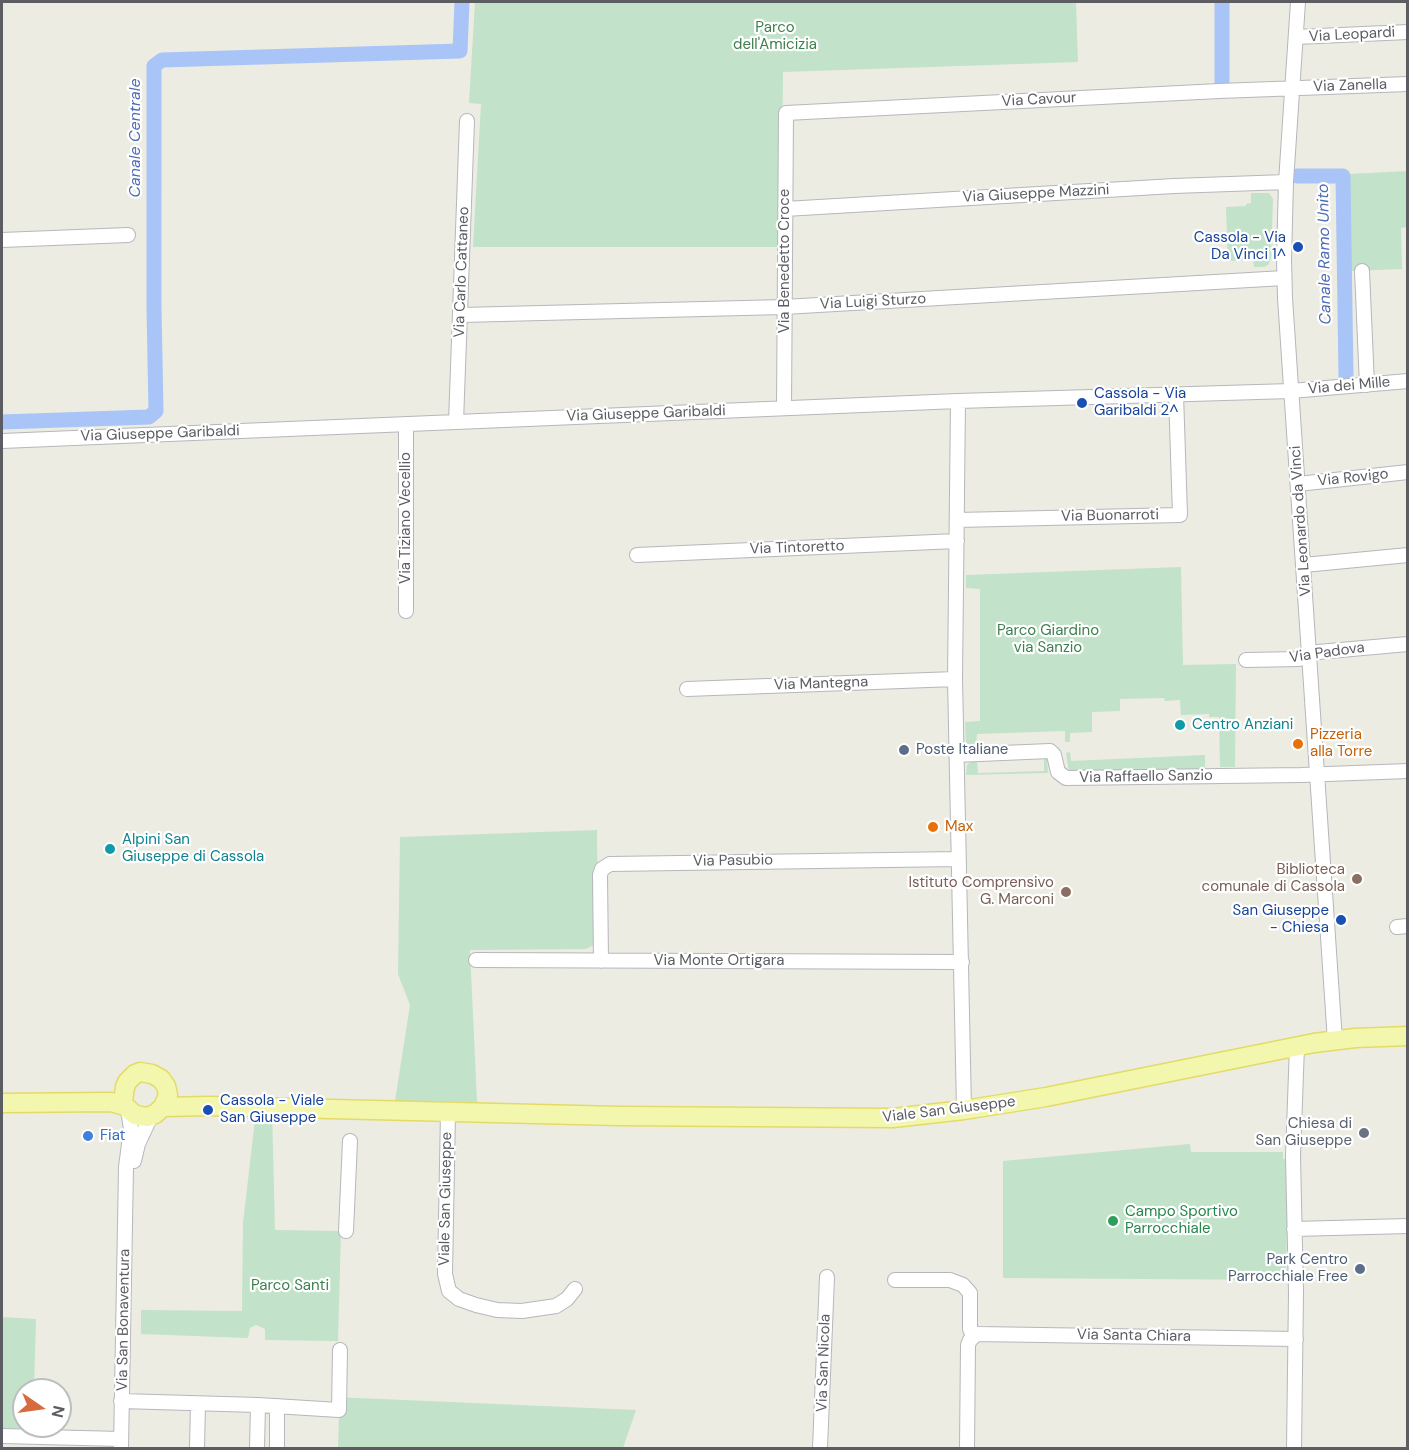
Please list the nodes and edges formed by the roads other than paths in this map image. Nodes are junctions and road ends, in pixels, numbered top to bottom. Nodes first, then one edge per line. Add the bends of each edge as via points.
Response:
1 (1298, 2) edge
2 (1407, 32) edge
3 (1296, 37) junction
4 (1407, 84) edge
5 (1292, 89) junction
6 (786, 113) joint
7 (467, 121) dead end
8 (1286, 182) junction
9 (785, 209) junction
10 (128, 235) dead end
11 (2, 240) edge
12 (1362, 271) dead end
13 (1284, 278) junction
14 (784, 307) junction
15 (461, 315) junction
16 (1407, 381) edge
17 (1367, 385) junction
18 (1291, 391) junction
19 (1176, 394) junction
20 (958, 401) junction
21 (784, 408) junction
22 (456, 422) junction
23 (406, 424) junction
24 (2, 441) edge
25 (1407, 472) edge
26 (1298, 484) junction
27 (957, 520) junction
28 (957, 541) junction
29 (637, 555) dead end
30 (1407, 555) edge
31 (1304, 566) junction
32 (406, 611) dead end
33 (1407, 644) edge
34 (1310, 653) junction
35 (1246, 660) dead end
36 (956, 679) junction
37 (687, 689) dead end
38 (956, 755) junction
39 (1407, 771) edge
40 (1318, 774) junction
41 (958, 859) junction
42 (476, 960) dead end
43 (601, 961) junction
44 (962, 962) junction
45 (1407, 1036) edge
46 (1335, 1041) junction
47 (1297, 1046) junction
48 (166, 1086) junction
49 (125, 1087) junction
50 (87, 1101) junction
51 (2, 1103) edge
52 (209, 1106) junction
53 (127, 1108) junction
54 (964, 1110) junction
55 (157, 1111) junction
56 (448, 1112) junction
57 (350, 1141) dead end
58 (127, 1192) junction
59 (1407, 1226) edge
60 (1294, 1228) junction
61 (346, 1231) dead end
62 (827, 1277) dead end
63 (895, 1280) dead end
64 (575, 1290) dead end
65 (973, 1336) junction
66 (1296, 1339) junction
67 (340, 1350) dead end
68 (122, 1401) junction
69 (198, 1404) junction
70 (258, 1405) junction
71 (277, 1406) junction
72 (2, 1436) edge
73 (121, 1444) edge
74 (197, 1449) edge
75 (257, 1449) edge
76 (277, 1449) edge
77 (820, 1449) edge
78 (968, 1449) edge
79 (1293, 1449) edge

1 - 3 street, Via Leonardo da Vinci
2 - 3 street, Via Leopardi
3 - 5 street, Via Leonardo da Vinci
4 - 5 street, Via Zanella
5 - 6 street, Via Cavour
5 - 8 street, Via Leonardo da Vinci
6 - 9 street, Via Benedetto Croce
7 - 15 street, Via Carlo Cattaneo
8 - 9 street, Via Giuseppe Mazzini
8 - 13 street, Via Leonardo da Vinci
9 - 14 street, Via Benedetto Croce
10 - 11 street
12 - 17 street
13 - 14 street, Via Luigi Sturzo
13 - 18 street, Via Leonardo da Vinci
14 - 15 street, Via Luigi Sturzo
14 - 21 street, Via Benedetto Croce
15 - 22 street, Via Carlo Cattaneo
16 - 17 street, Via dei Mille
17 - 18 street, Via dei Mille
18 - 19 street, Via Giuseppe Garibaldi
18 - 26 street, Via Leonardo da Vinci
19 - 20 street, Via Giuseppe Garibaldi
19 - 27 street, Via Buonarroti via 1180,515
20 - 21 street, Via Giuseppe Garibaldi
20 - 27 street
21 - 22 street, Via Giuseppe Garibaldi
22 - 23 street, Via Giuseppe Garibaldi
23 - 24 street, Via Giuseppe Garibaldi
23 - 32 street, Via Tiziano Vecellio
25 - 26 street, Via Rovigo
26 - 31 street, Via Leonardo da Vinci
27 - 28 street
28 - 29 street, Via Tintoretto
28 - 36 street
30 - 31 street
31 - 34 street, Via Leonardo da Vinci
33 - 34 street, Via Padova
34 - 35 street, Via Padova via 1299,659
34 - 40 street, Via Leonardo da Vinci
36 - 37 street, Via Mantegna
36 - 38 street
38 - 40 street, Via Raffaello Sanzio via 1053,753 1058,772 1066,778
38 - 41 street
39 - 40 street, Via Raffaello Sanzio
40 - 46 street, Via Leonardo da Vinci
41 - 43 street, Via Pasubio via 610,864 600,875
41 - 44 street
42 - 43 street, Via Monte Ortigara
43 - 44 street, Via Monte Ortigara
44 - 54 street
45 - 46 main road, Viale San Giuseppe
46 - 47 main road, Viale San Giuseppe
47 - 54 main road, Viale San Giuseppe
47 - 60 street
48 - 49 main road, Viale San Giuseppe via 158,1076 140,1072
48 - 52 main road, Viale San Giuseppe
48 - 55 main road via 168,1095
49 - 50 main road, Viale San Giuseppe
49 - 53 main road via 123,1101
50 - 51 main road, Viale San Giuseppe
50 - 53 main road, Viale San Giuseppe via 111,1102
52 - 55 main road, Viale San Giuseppe
52 - 56 main road, Viale San Giuseppe
53 - 55 main road, Viale San Giuseppe via 135,1115
53 - 58 street, Via San Bonaventura via 131,1129
54 - 56 main road, Viale San Giuseppe via 867,1119
55 - 58 street, Via San Bonaventura via 138,1144
56 - 64 street, Viale San Giuseppe via 445,1274 450,1291 476,1305 522,1311 556,1306
57 - 61 street
58 - 68 street, Via San Bonaventura
59 - 60 street
60 - 66 street
62 - 77 street, Via San Nicola
63 - 65 street via 950,1280 963,1285 970,1293
65 - 66 street, Via Santa Chiara via 982,1333
65 - 78 street via 968,1345
66 - 79 street
67 - 71 street via 339,1410
68 - 69 street
68 - 73 street, Via San Bonaventura
69 - 70 street
69 - 74 street
70 - 71 street
70 - 75 street
71 - 76 street
72 - 73 street

